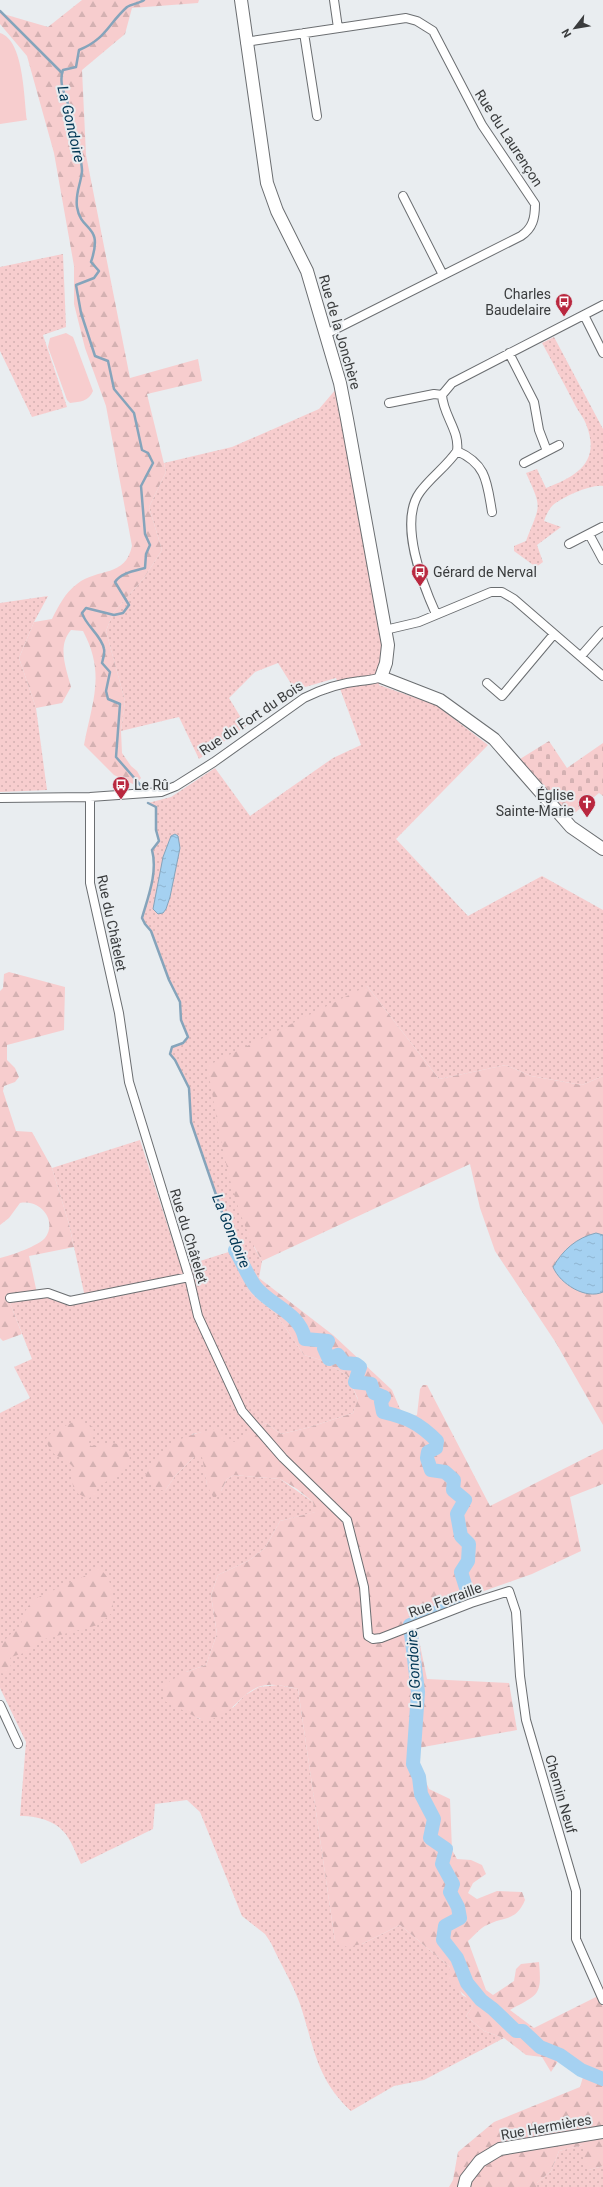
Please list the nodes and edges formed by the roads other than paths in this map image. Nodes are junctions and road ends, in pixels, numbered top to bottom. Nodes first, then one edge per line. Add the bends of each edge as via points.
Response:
1 (241, 0) edge
2 (334, 0) edge
3 (338, 28) junction
4 (304, 33) junction
5 (245, 42) junction
6 (318, 116) dead end
7 (403, 196) dead end
8 (443, 275) junction
9 (603, 305) edge
10 (584, 315) junction
11 (326, 334) junction
12 (509, 353) junction
13 (603, 353) edge
14 (442, 395) junction
15 (389, 403) dead end
16 (559, 445) dead end
17 (457, 451) junction
18 (547, 451) junction
19 (524, 463) dead end
20 (492, 512) dead end
21 (602, 527) dead end
22 (589, 534) junction
23 (569, 544) dead end
24 (603, 560) edge
25 (436, 614) junction
26 (385, 630) junction
27 (603, 631) edge
28 (554, 634) junction
29 (582, 656) junction
30 (603, 676) edge
31 (382, 677) junction
32 (487, 683) dead end
33 (90, 796) junction
34 (0, 798) edge
35 (603, 849) edge
36 (189, 1277) junction
37 (10, 1298) dead end
38 (509, 1591) joint
39 (381, 1638) joint
40 (0, 1705) edge
41 (18, 1744) dead end
42 (603, 2000) edge
43 (603, 2132) edge
44 (464, 2187) edge

1 - 5 street, Rue de la Jonchère
2 - 3 street
3 - 4 street, Rue du Laurençon
3 - 8 street, Rue du Laurençon via 406,18 426,25 438,40 482,125 535,204 533,223 528,231
4 - 5 street, Rue du Laurençon
4 - 6 street
5 - 11 street, Rue de la Jonchère via 267,183 277,211 307,271
7 - 8 street
8 - 11 street, Rue du Laurençon
9 - 10 street
10 - 12 street
10 - 13 street
11 - 26 street, Rue de la Jonchère via 348,419
12 - 14 street via 452,383
12 - 18 street via 534,402 539,430
14 - 15 street via 434,394
14 - 17 street via 443,408 458,444
16 - 18 street
17 - 20 street via 470,456 485,475
17 - 25 street via 420,492 411,516 424,586
18 - 19 street
21 - 22 street
22 - 23 street
22 - 24 street
25 - 26 street via 418,622
25 - 28 street via 478,596 502,592 514,599
26 - 31 street, Rue de la Jonchère via 388,645
27 - 29 street
28 - 29 street
28 - 32 street via 502,696
29 - 30 street
31 - 33 street, Rue du Fort du Bois via 373,681 338,685 304,698 176,786 161,792
31 - 35 street via 440,700 490,736 572,827
33 - 34 street, Rue du Fort du Bois
33 - 36 street, Rue du Châtelet via 90,883 119,1013 129,1082
36 - 37 street via 70,1301 48,1294
36 - 39 street, Rue du Châtelet via 202,1326 242,1411 283,1458 347,1520 364,1587 368,1636 373,1639
38 - 39 street, Rue Ferraille via 470,1603
38 - 42 street, Chemin Neuf via 516,1612 526,1720 576,1891 576,1939
40 - 41 street
43 - 44 street, Rue Hermières via 500,2149 480,2161

